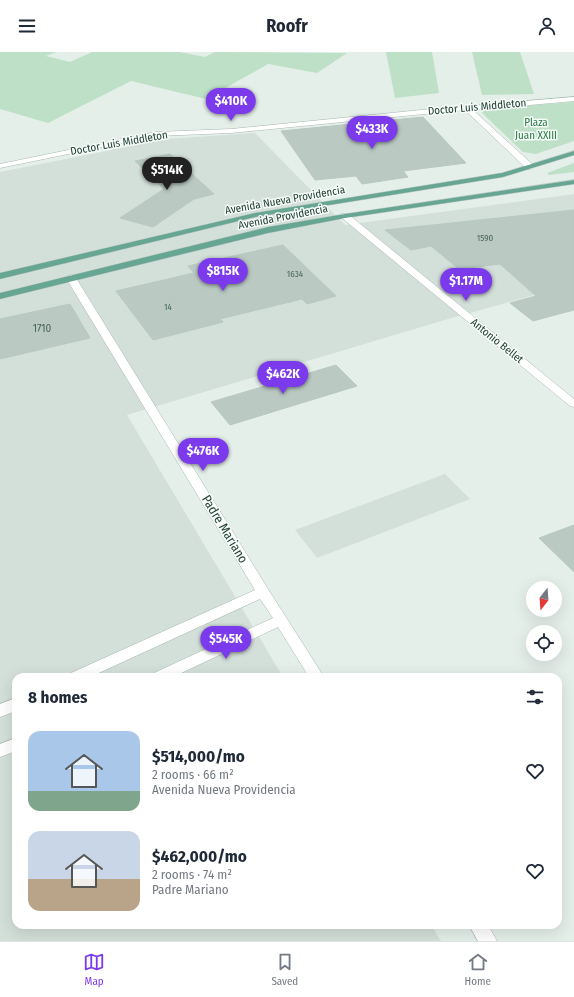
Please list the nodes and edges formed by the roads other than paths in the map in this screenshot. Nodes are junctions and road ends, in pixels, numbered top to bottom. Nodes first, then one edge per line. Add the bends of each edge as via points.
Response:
1 (574, 99) edge
2 (467, 108) junction
3 (574, 153) edge
4 (0, 166) edge
5 (530, 167) junction
6 (574, 182) edge
7 (345, 216) junction
8 (0, 276) edge
9 (71, 278) junction
10 (0, 296) edge
11 (574, 404) edge
12 (263, 592) junction
13 (281, 620) junction
14 (85, 673) edge
15 (168, 673) edge
16 (314, 673) edge
17 (12, 706) edge
18 (0, 711) edge
19 (12, 746) edge
20 (0, 751) edge
21 (480, 929) edge
22 (488, 941) edge

1 - 2 street, Doctor Luis Middleton
2 - 4 street, Doctor Luis Middleton via 231,131 156,134
2 - 5 street
3 - 5 main road, Avenida Nueva Providencia
5 - 8 main road, Avenida Nueva Providencia via 480,180 255,215
6 - 7 main road, Avenida Providencia
7 - 9 main road, Avenida Providencia via 223,240
7 - 11 street, Antonio Bellet
9 - 10 main road, Avenida Providencia
9 - 12 street, Padre Mariano
12 - 13 street, Padre Mariano
12 - 14 street
13 - 15 street
13 - 16 street, Padre Mariano
17 - 18 street
19 - 20 street
21 - 22 street

